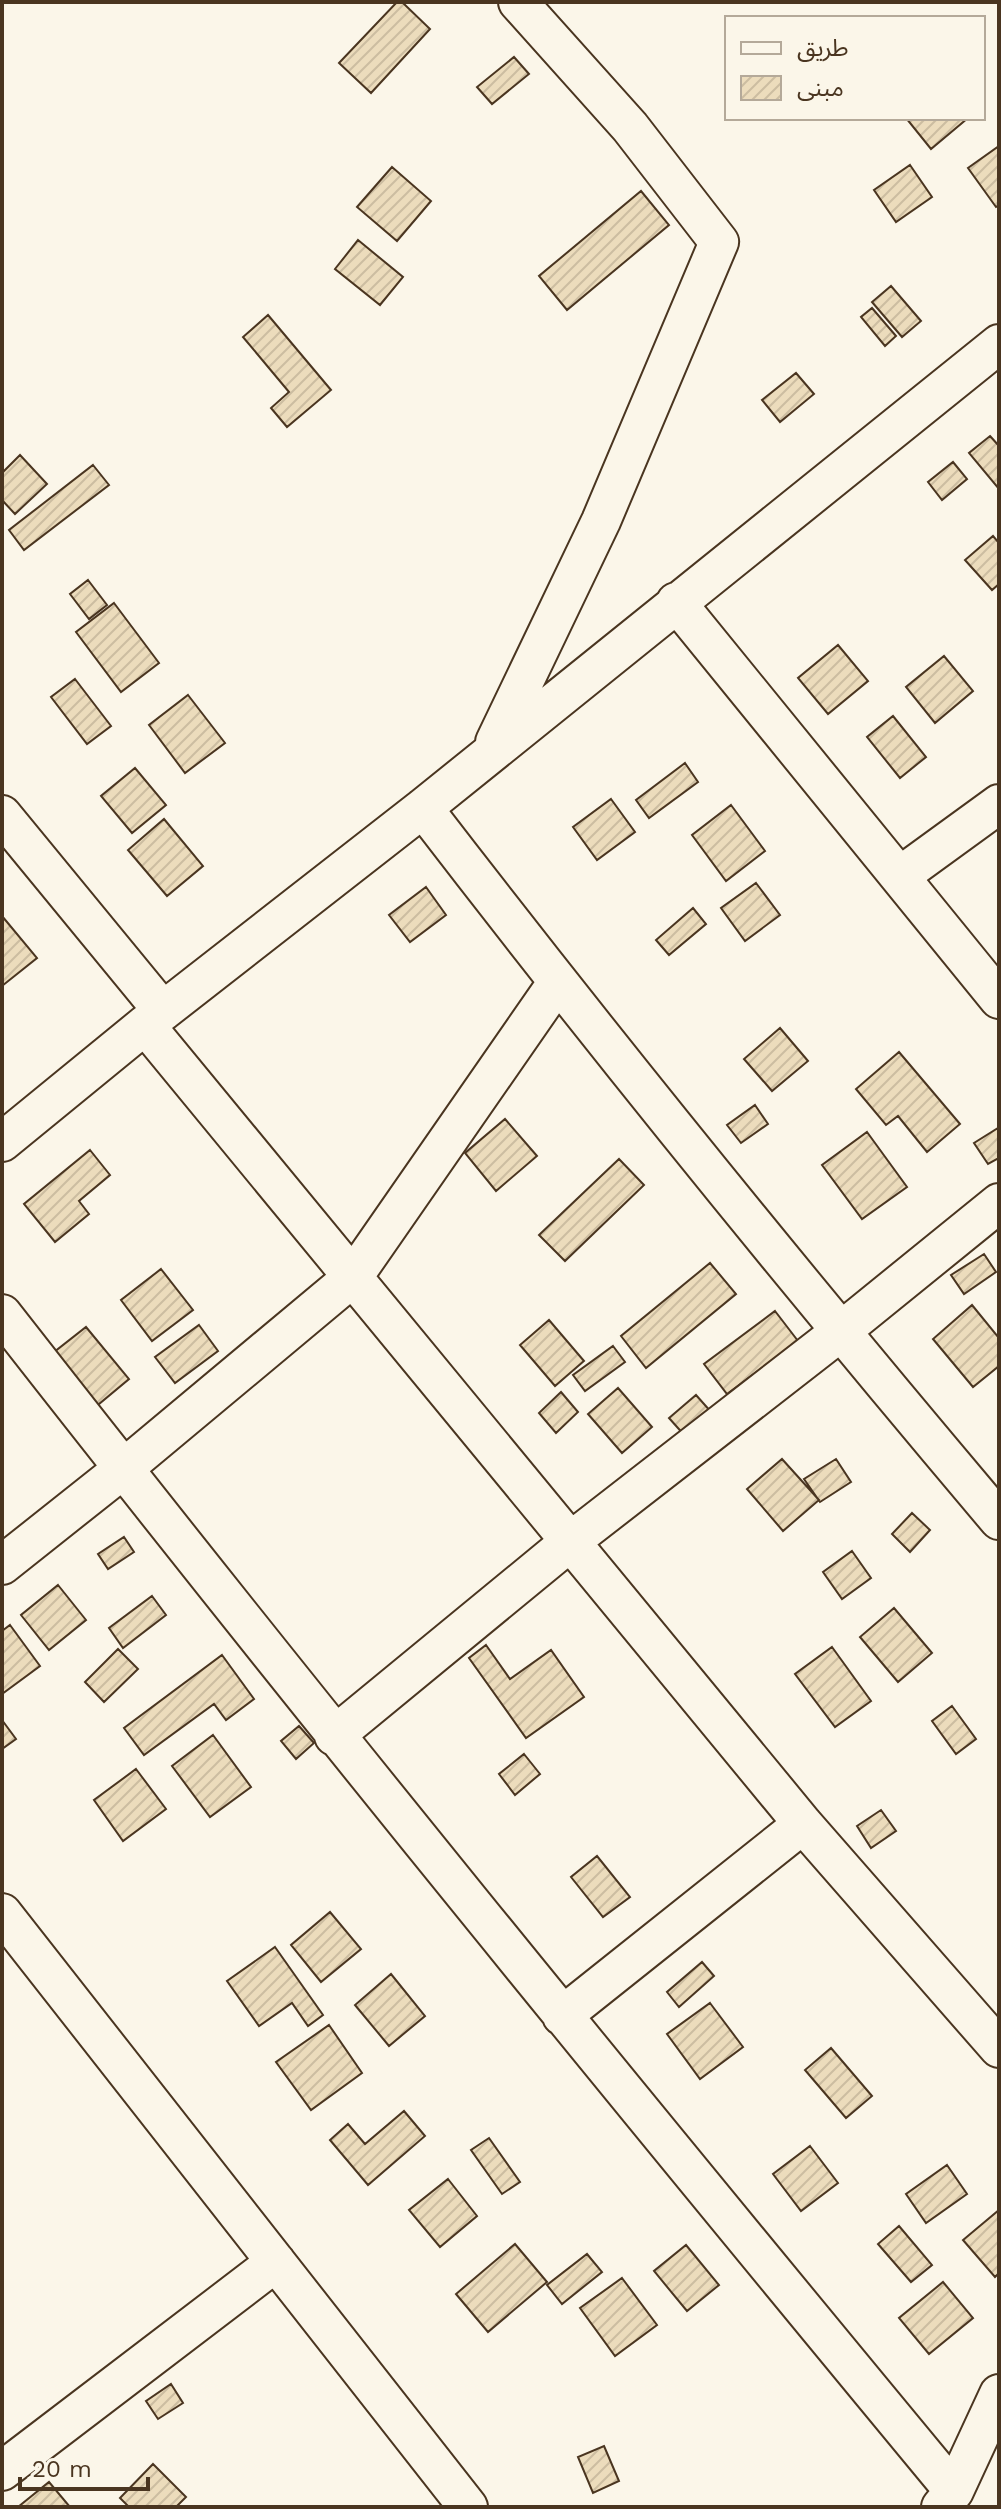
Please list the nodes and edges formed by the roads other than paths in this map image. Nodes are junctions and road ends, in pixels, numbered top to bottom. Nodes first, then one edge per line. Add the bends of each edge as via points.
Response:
1 (518, 2) edge
2 (999, 344) edge
3 (676, 602) junction
4 (490, 752) junction
5 (999, 804) edge
6 (423, 808) junction
7 (2, 815) edge
8 (900, 876) junction
9 (557, 983) junction
10 (999, 999) edge
11 (154, 1018) junction
12 (2, 1142) edge
13 (999, 1203) edge
14 (353, 1277) junction
15 (2, 1314) edge
16 (840, 1332) junction
17 (123, 1469) junction
18 (999, 1520) edge
19 (571, 1541) junction
20 (2, 1565) edge
21 (334, 1736) junction
22 (803, 1824) junction
23 (2, 1913) edge
24 (562, 2016) junction
25 (999, 2048) edge
26 (276, 2262) junction
27 (999, 2394) edge
28 (2, 2471) edge
29 (948, 2499) edge
30 (468, 2507) edge

1 - 4 street via 630,127 719,242 601,521
2 - 3 street
3 - 4 street
3 - 8 street
4 - 6 street
5 - 8 street
6 - 9 street
6 - 11 street
7 - 11 street
8 - 10 street
9 - 14 street
9 - 16 street
11 - 12 street
11 - 14 street
13 - 16 street
14 - 17 street
14 - 19 street
15 - 17 street
16 - 18 street
16 - 19 street
17 - 20 street
17 - 21 street
19 - 21 street
19 - 22 street
21 - 24 street
22 - 24 street
22 - 25 street
23 - 26 street
24 - 29 street
26 - 28 street
26 - 30 street
27 - 29 street

